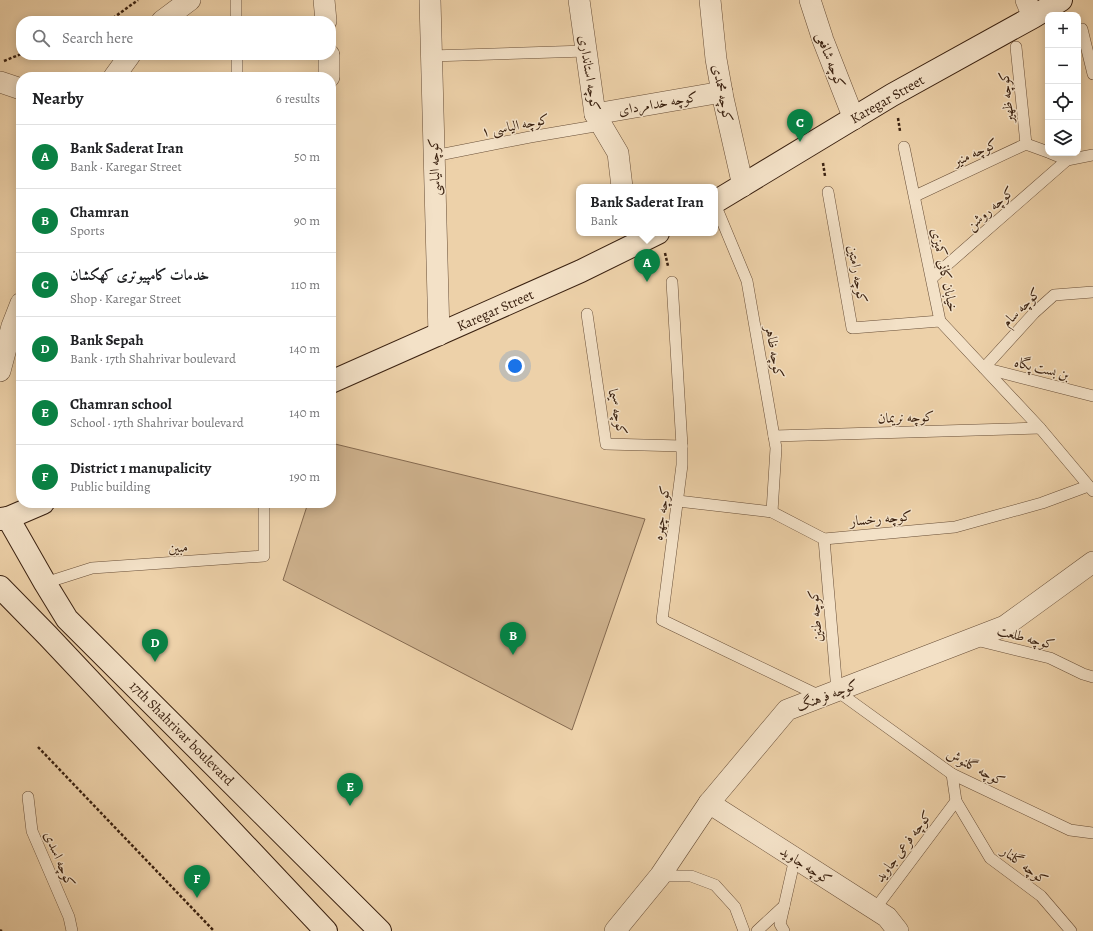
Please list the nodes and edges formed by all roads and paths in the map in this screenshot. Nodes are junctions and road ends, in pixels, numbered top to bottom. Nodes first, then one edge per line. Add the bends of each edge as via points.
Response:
1 (138, 0) edge
2 (190, 0) edge
3 (236, 0) edge
4 (324, 0) edge
5 (430, 0) edge
6 (579, 0) edge
7 (710, 0) edge
8 (810, 0) edge
9 (1061, 0) edge
10 (1029, 9) edge
11 (116, 16) edge
12 (169, 16) edge
13 (236, 16) edge
14 (326, 16) edge
15 (1082, 29) dead end
16 (1016, 47) dead end
17 (586, 51) junction
18 (16, 56) edge
19 (431, 56) junction
20 (126, 60) edge
21 (237, 60) edge
22 (328, 60) edge
23 (0, 62) edge
24 (118, 72) edge
25 (237, 72) edge
26 (329, 72) edge
27 (1093, 74) edge
28 (0, 82) edge
29 (16, 87) edge
30 (722, 92) junction
31 (892, 95) junction
32 (854, 118) junction
33 (598, 119) junction
34 (820, 139) junction
35 (1026, 144) junction
36 (904, 147) joint
37 (1045, 151) edge
38 (1093, 155) edge
39 (434, 156) junction
40 (1057, 156) edge
41 (1067, 160) junction
42 (622, 184) edge
43 (742, 186) junction
44 (828, 192) joint
45 (915, 196) junction
46 (718, 201) edge
47 (718, 210) edge
48 (661, 240) edge
49 (932, 278) junction
50 (672, 282) joint
51 (1093, 292) edge
52 (587, 314) dead end
53 (16, 316) edge
54 (940, 321) junction
55 (439, 335) junction
56 (984, 368) junction
57 (0, 371) edge
58 (336, 380) edge
59 (1093, 396) edge
60 (1040, 428) junction
61 (774, 436) junction
62 (682, 446) junction
63 (1091, 489) edge
64 (678, 501) junction
65 (28, 508) edge
66 (264, 508) edge
67 (772, 512) junction
68 (3, 516) edge
69 (824, 539) junction
70 (1093, 562) edge
71 (44, 583) junction
72 (0, 587) edge
73 (972, 639) junction
74 (1093, 677) edge
75 (829, 694) junction
76 (38, 747) dead end
77 (952, 774) junction
78 (28, 797) dead end
79 (956, 801) junction
80 (710, 803) junction
81 (1093, 833) edge
82 (795, 858) junction
83 (660, 876) junction
84 (784, 906) junction
85 (875, 909) junction
86 (72, 931) edge
87 (214, 931) edge
88 (326, 931) edge
89 (380, 931) edge
90 (615, 931) edge
91 (744, 931) edge
92 (757, 931) edge
93 (784, 931) edge
94 (898, 931) edge
95 (1072, 931) edge

1 - 11 path
2 - 12 street
3 - 13 lane
4 - 14 street
5 - 19 street, کوچه الیاسی
6 - 17 street, کوچه استانداری
7 - 30 street, کوچه محمدی
8 - 32 street, کوچه شافعی
9 - 10 street, Karegar Street
10 - 31 street, Karegar Street
15 - 27 lane
16 - 35 lane, کوچه ظهیر
17 - 19 lane
17 - 33 street, کوچه استانداری
18 - 23 path
19 - 39 street, کوچه الیاسی
20 - 24 street
21 - 25 lane
22 - 26 street
28 - 29 street
30 - 33 street, کوچه خدامردای
30 - 43 street, کوچه محمدی
31 - 32 street, Karegar Street
31 - 36 path
32 - 34 street, Karegar Street
33 - 39 lane, کوچه الیاسی ۱ via 530,137
33 - 42 street, کوچه استانداری via 618,153
34 - 43 street, Karegar Street
34 - 44 path
35 - 37 lane
35 - 45 lane, کوچه منیر
36 - 45 lane, خیابان کانی کمیزی
38 - 41 lane
39 - 55 street, کوچه الیاسی
40 - 41 lane
41 - 49 lane, کوچه روشن
43 - 46 street, Karegar Street
44 - 54 lane, کوچه رامتین via 852,328
45 - 49 lane, خیابان کانی کمیزی
47 - 61 lane, کوچه ظاهر via 747,281
48 - 50 path
48 - 55 street, Karegar Street via 582,271
49 - 54 lane, خیابان کانی کمیزی
50 - 62 lane, کوچه چهره
51 - 56 lane, کوچه سام via 1054,295
52 - 62 lane, کوچه سیما via 606,444
53 - 57 street
54 - 56 lane, خیابان کانی کمیزی
55 - 58 street, Karegar Street
56 - 59 lane, بن بست پگاه
56 - 60 lane, خیابان کانی کمیزی
60 - 61 lane, کوچه نریمان
60 - 63 lane, خیابان کانی کمیزی
61 - 67 lane, کوچه ظاهر via 776,448
62 - 64 lane, کوچه چهره
63 - 69 lane, کوچه رخسار via 955,527
64 - 67 lane
64 - 75 lane, کوچه چهره via 662,620
65 - 68 street
66 - 71 lane, مبین via 264,556 92,568
67 - 69 lane
68 - 71 street, 17th Shahrivar boulevard
69 - 75 lane, کوچه طنین
70 - 73 street, کوچه فرهنگ via 1005,626
71 - 89 street, 17th Shahrivar boulevard via 67,619
72 - 88 street, 17th Shahrivar boulevard
73 - 74 lane, کوچه طلعت via 1050,658
73 - 75 street, کوچه فرهنگ
75 - 77 lane, کوچه گلنوش
75 - 80 street, کوچه فرهنگ via 787,710
76 - 87 path
77 - 79 lane, کوچه گلنار
77 - 81 lane, کوچه گلنوش via 1070,830
78 - 86 lane, کوچه اسدی via 32,832 69,917
79 - 85 lane, کوچه فرعی جاوید
79 - 95 lane, کوچه گلنار via 990,858 1041,896
80 - 82 street, کوچه جاوید
80 - 83 street, کوچه فرهنگ
82 - 84 lane
82 - 85 street, کوچه جاوید
83 - 90 street, کوچه فرهنگ
83 - 91 lane via 691,876 715,885 735,907
84 - 92 lane
84 - 93 lane via 780,924
85 - 94 street, کوچه جاوید via 887,917

